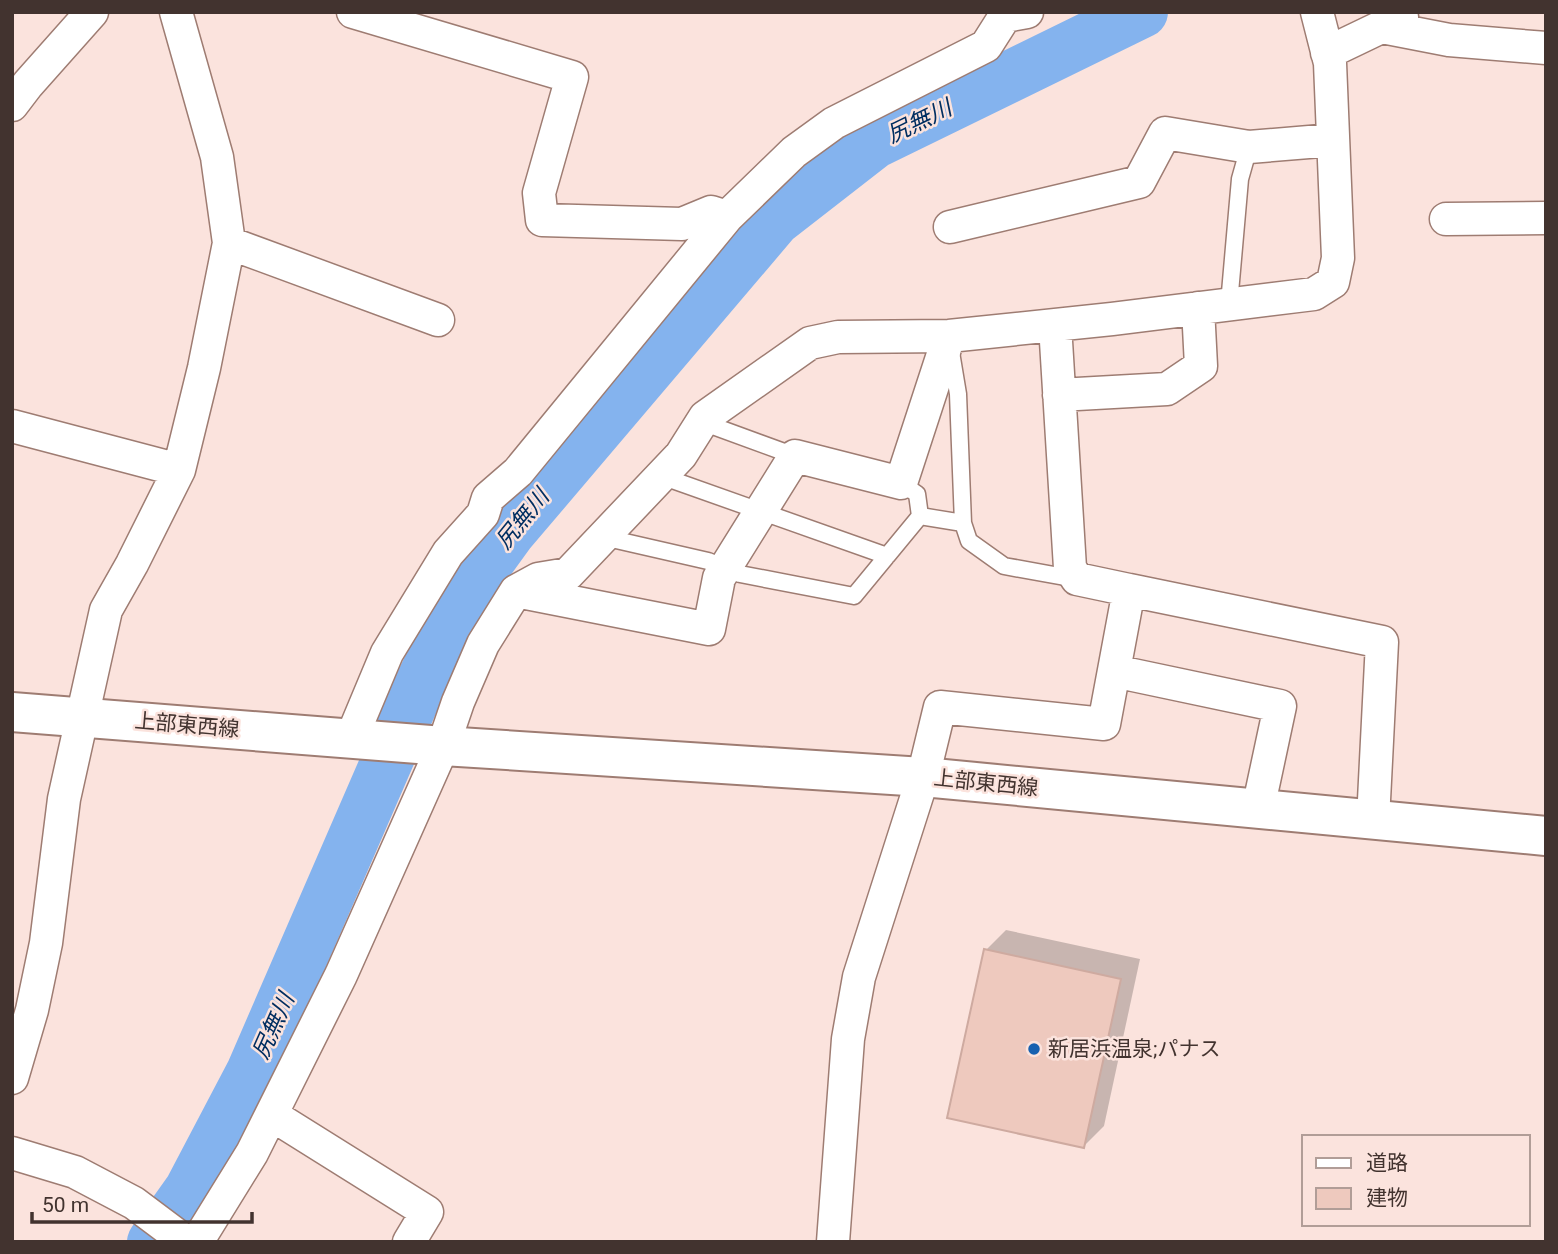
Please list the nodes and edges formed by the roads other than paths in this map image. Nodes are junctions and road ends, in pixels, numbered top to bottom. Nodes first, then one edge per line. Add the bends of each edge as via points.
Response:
1 (92, 12) edge
2 (176, 12) edge
3 (353, 12) edge
4 (1027, 12) edge
5 (1317, 12) edge
6 (1411, 12) edge
7 (1382, 27) junction
8 (1546, 48) edge
9 (1327, 53) junction
10 (18, 88) edge
11 (1333, 140) junction
12 (1249, 148) junction
13 (727, 217) junction
14 (1546, 218) edge
15 (1446, 219) dead end
16 (950, 227) dead end
17 (229, 243) junction
18 (1229, 304) junction
19 (1198, 308) junction
20 (438, 320) dead end
21 (1055, 325) junction
22 (948, 336) junction
23 (1059, 395) junction
24 (702, 422) junction
25 (12, 426) edge
26 (795, 456) junction
27 (179, 470) junction
28 (661, 475) junction
29 (901, 483) junction
30 (761, 511) junction
31 (920, 516) junction
32 (963, 523) junction
33 (603, 537) junction
34 (887, 556) junction
35 (725, 568) junction
36 (1077, 579) junction
37 (1129, 590) junction
38 (516, 591) junction
39 (1114, 671) junction
40 (12, 712) edge
41 (83, 716) junction
42 (356, 739) junction
43 (434, 745) junction
44 (923, 777) junction
45 (1258, 809) junction
46 (1373, 820) junction
47 (1546, 836) edge
48 (12, 1078) edge
49 (272, 1115) junction
50 (12, 1153) edge
51 (189, 1241) edge
52 (409, 1242) edge
53 (833, 1242) edge

1 - 10 street
2 - 17 street via 217,157
3 - 13 street via 572,78 539,193 542,220 682,224 711,212
4 - 13 street via 1005,16 986,46 834,123 794,152
5 - 9 street
6 - 7 street
7 - 8 street via 1448,40
7 - 9 street
9 - 11 street
11 - 12 street
11 - 18 street via 1338,258 1333,282 1314,294
12 - 16 street via 1165,133 1139,182
12 - 18 lane via 1240,179
13 - 42 street via 518,472 488,498 483,513 449,553 387,653
14 - 15 street
17 - 20 street
17 - 27 street
18 - 19 street
19 - 21 street
19 - 23 street via 1200,366 1167,389
21 - 22 street
21 - 23 street
22 - 24 street via 838,337 810,343
22 - 29 street
22 - 32 lane via 958,394
23 - 36 street via 1070,568
24 - 26 lane
24 - 28 street via 681,456
25 - 27 street
26 - 29 street
26 - 30 street
27 - 41 street via 106,610
28 - 30 lane
28 - 33 street
29 - 31 lane via 917,494
30 - 34 lane
30 - 35 street
31 - 32 lane
31 - 34 lane
32 - 36 lane via 969,541 1004,566
33 - 35 lane
33 - 38 street via 568,574 538,579
34 - 35 lane via 854,596
35 - 38 street via 709,629
36 - 37 street
37 - 39 street
37 - 46 street via 1382,642
38 - 43 street via 482,644
39 - 44 street via 1104,724 940,707
39 - 45 street via 1280,706
40 - 41 street, 上部東西線
41 - 42 street, 上部東西線
41 - 48 street via 64,799 46,943
42 - 43 street, 上部東西線
43 - 44 street, 上部東西線
43 - 49 street via 341,975
44 - 45 street, 上部東西線
44 - 53 street via 859,977 848,1039
45 - 46 street, 上部東西線
46 - 47 street, 上部東西線
49 - 51 street via 252,1153
49 - 52 street via 427,1212
50 - 51 street via 75,1172 134,1203

